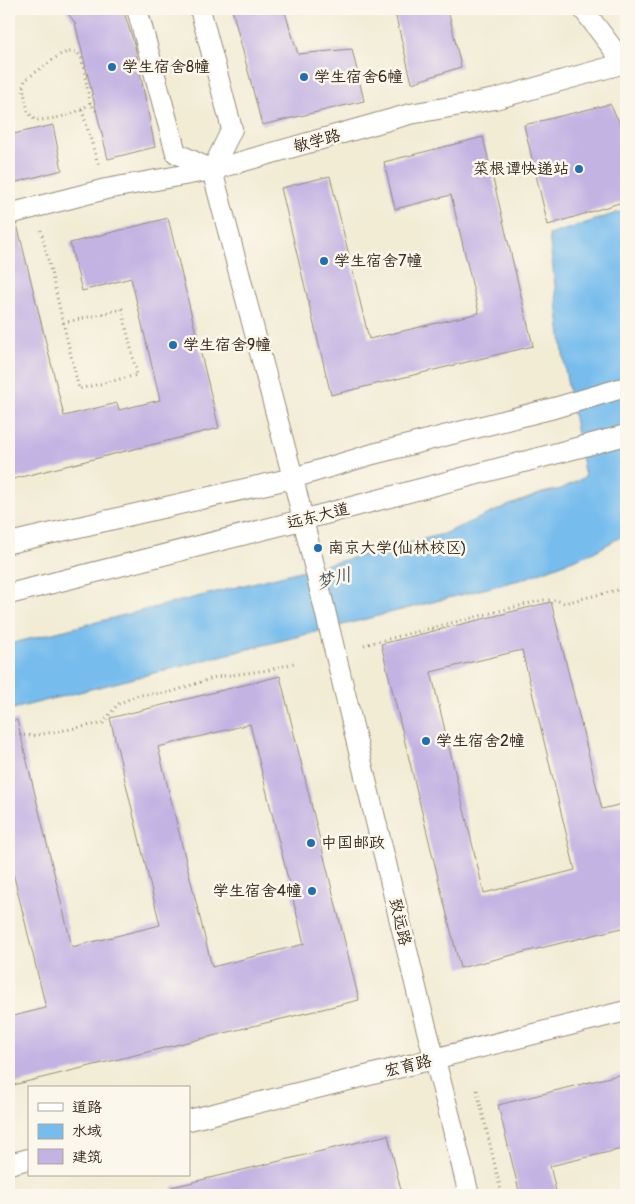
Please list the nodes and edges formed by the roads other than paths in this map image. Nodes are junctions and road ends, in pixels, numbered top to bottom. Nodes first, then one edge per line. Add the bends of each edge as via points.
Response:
1 (136, 9) edge
2 (200, 9) edge
3 (582, 9) edge
4 (625, 65) edge
5 (212, 170) junction
6 (9, 214) edge
7 (626, 387) edge
8 (626, 435) edge
9 (293, 478) junction
10 (302, 520) junction
11 (9, 542) edge
12 (9, 594) edge
13 (626, 1011) edge
14 (435, 1060) junction
15 (190, 1120) edge
16 (28, 1159) edge
17 (9, 1164) edge
18 (469, 1195) edge

1 - 5 street via 176,153
2 - 5 street via 232,129
3 - 4 street
4 - 5 street, 敏学路 via 495,98 410,114
5 - 6 street, 敏学路 via 106,189
5 - 9 street, 致远路
7 - 9 street
8 - 10 street, 远东大道
9 - 10 street, 致远路
9 - 11 street
10 - 12 street, 远东大道
10 - 14 street, 致远路
13 - 14 street, 宏育路
14 - 15 street, 宏育路
14 - 18 street, 致远路
16 - 17 street

